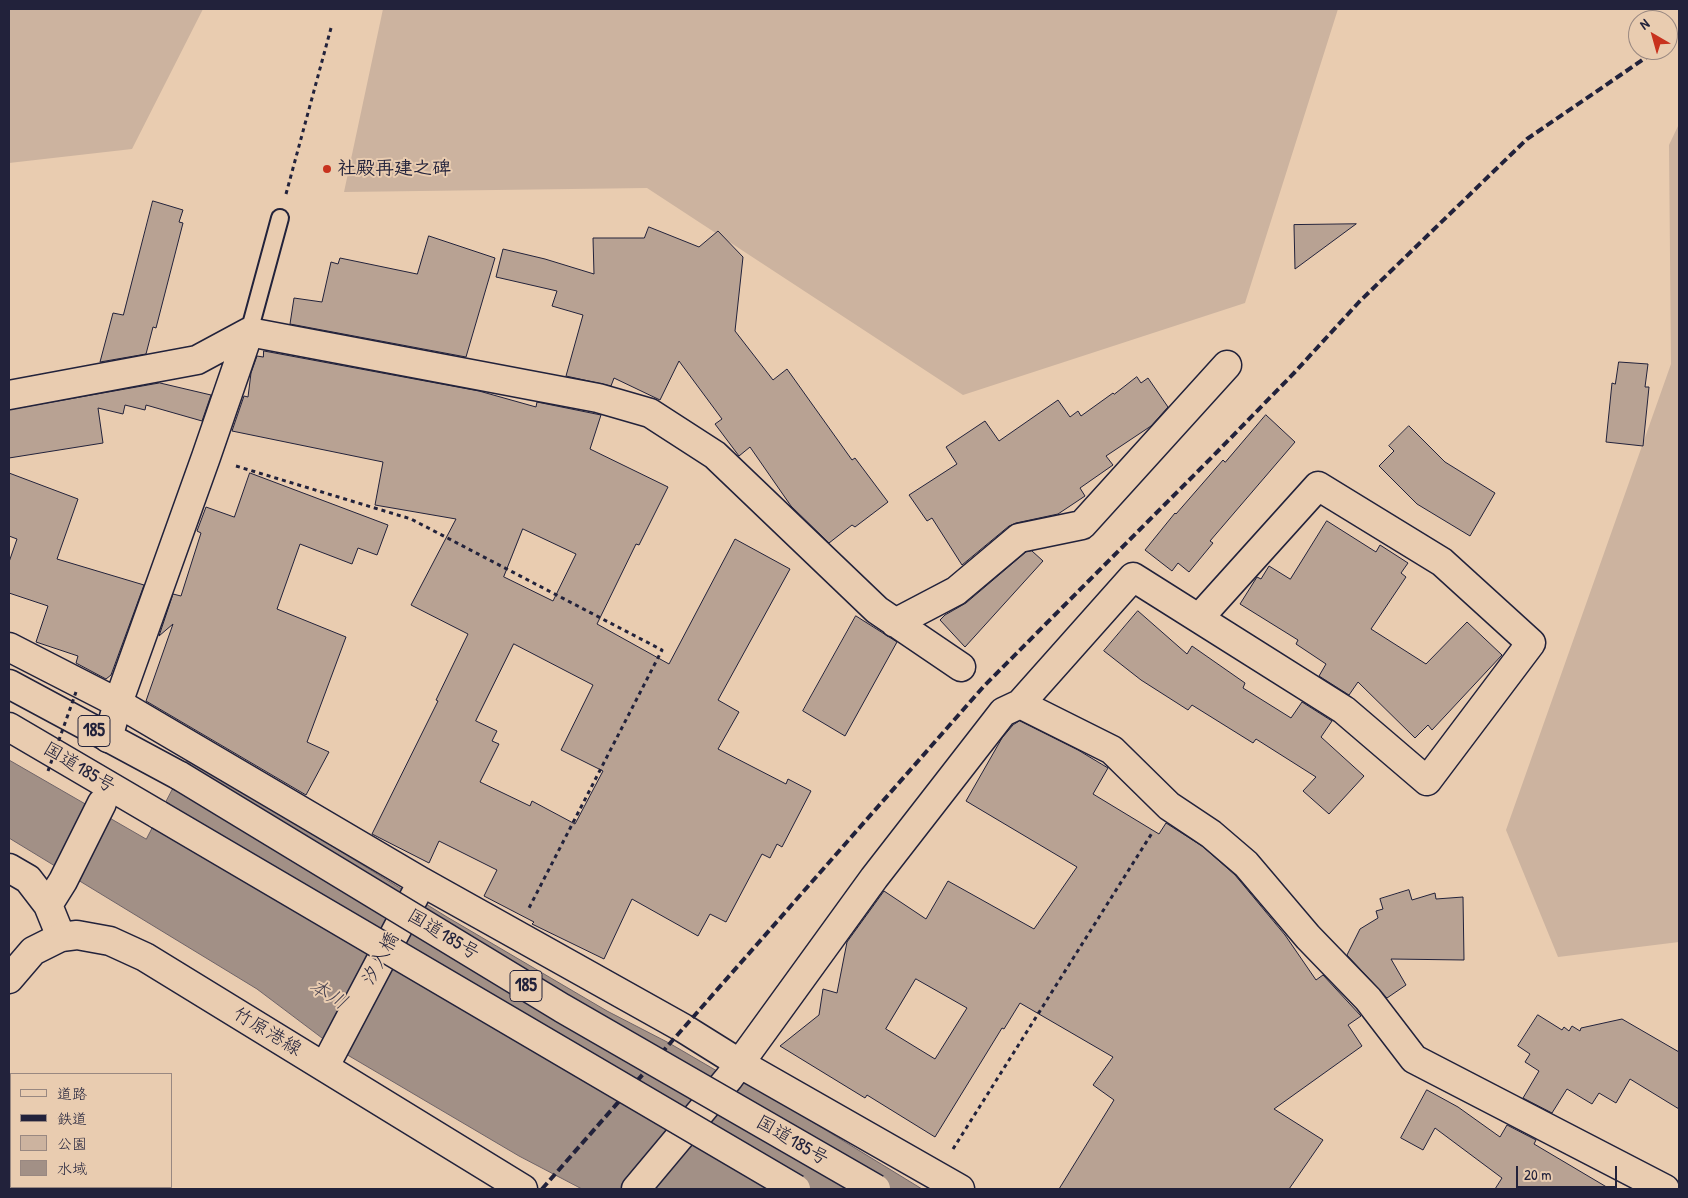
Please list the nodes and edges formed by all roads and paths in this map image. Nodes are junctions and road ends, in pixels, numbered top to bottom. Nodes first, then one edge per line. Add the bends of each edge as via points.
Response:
1 (331, 28) dead end
2 (280, 218) joint
3 (249, 332) junction
4 (1227, 365) dead end
5 (9, 395) edge
6 (206, 457) junction
7 (1199, 618) junction
8 (895, 623) junction
9 (9, 647) edge
10 (961, 667) dead end
11 (9, 684) edge
12 (76, 692) dead end
13 (118, 703) junction
14 (1020, 704) junction
15 (9, 726) edge
16 (108, 738) junction
17 (48, 771) dead end
18 (102, 802) dead end
19 (1169, 806) junction
20 (9, 868) edge
21 (418, 889) junction
22 (48, 905) junction
23 (515, 934) junction
24 (61, 937) junction
25 (9, 979) edge
26 (329, 1057) junction
27 (734, 1070) junction
28 (937, 1175) junction
29 (523, 1189) edge
30 (636, 1189) edge
31 (796, 1189) edge
32 (876, 1189) edge
33 (960, 1189) edge
34 (1665, 1189) edge

1 - 2 path
2 - 3 lane
3 - 5 main road via 197,360
3 - 6 main road
3 - 8 main road via 598,398 650,413 714,455 877,610
4 - 8 main road via 1082,525 1019,538 956,591
6 - 13 main road
6 - 23 path via 411,518 662,650
7 - 7 main road via 1344,710 1427,781 1531,642 1442,562 1318,486
7 - 14 main road via 1132,577
8 - 10 main road
9 - 13 main road
11 - 16 main road, 国道185号 / 185
12 - 17 path, bridge
13 - 16 main road
13 - 21 main road
14 - 19 main road via 1112,750
14 - 27 main road via 1003,712 984,736 874,878
15 - 31 main road, 国道185号 / 185, bridge
16 - 32 main road, 国道185号 / 185, bridge via 180,776 562,1008
18 - 22 main road
19 - 28 path
19 - 34 main road via 1246,864 1308,937 1368,999 1414,1059
20 - 22 main road via 28,879
21 - 23 main road
21 - 26 main road, 汐入橋, bridge
22 - 24 main road
23 - 27 main road via 683,1028
24 - 25 main road, 竹原港線 via 33,951
24 - 26 main road, 竹原港線 via 77,935 110,941
26 - 29 main road, 竹原港線
27 - 28 main road
27 - 30 main road, bridge
28 - 33 main road

